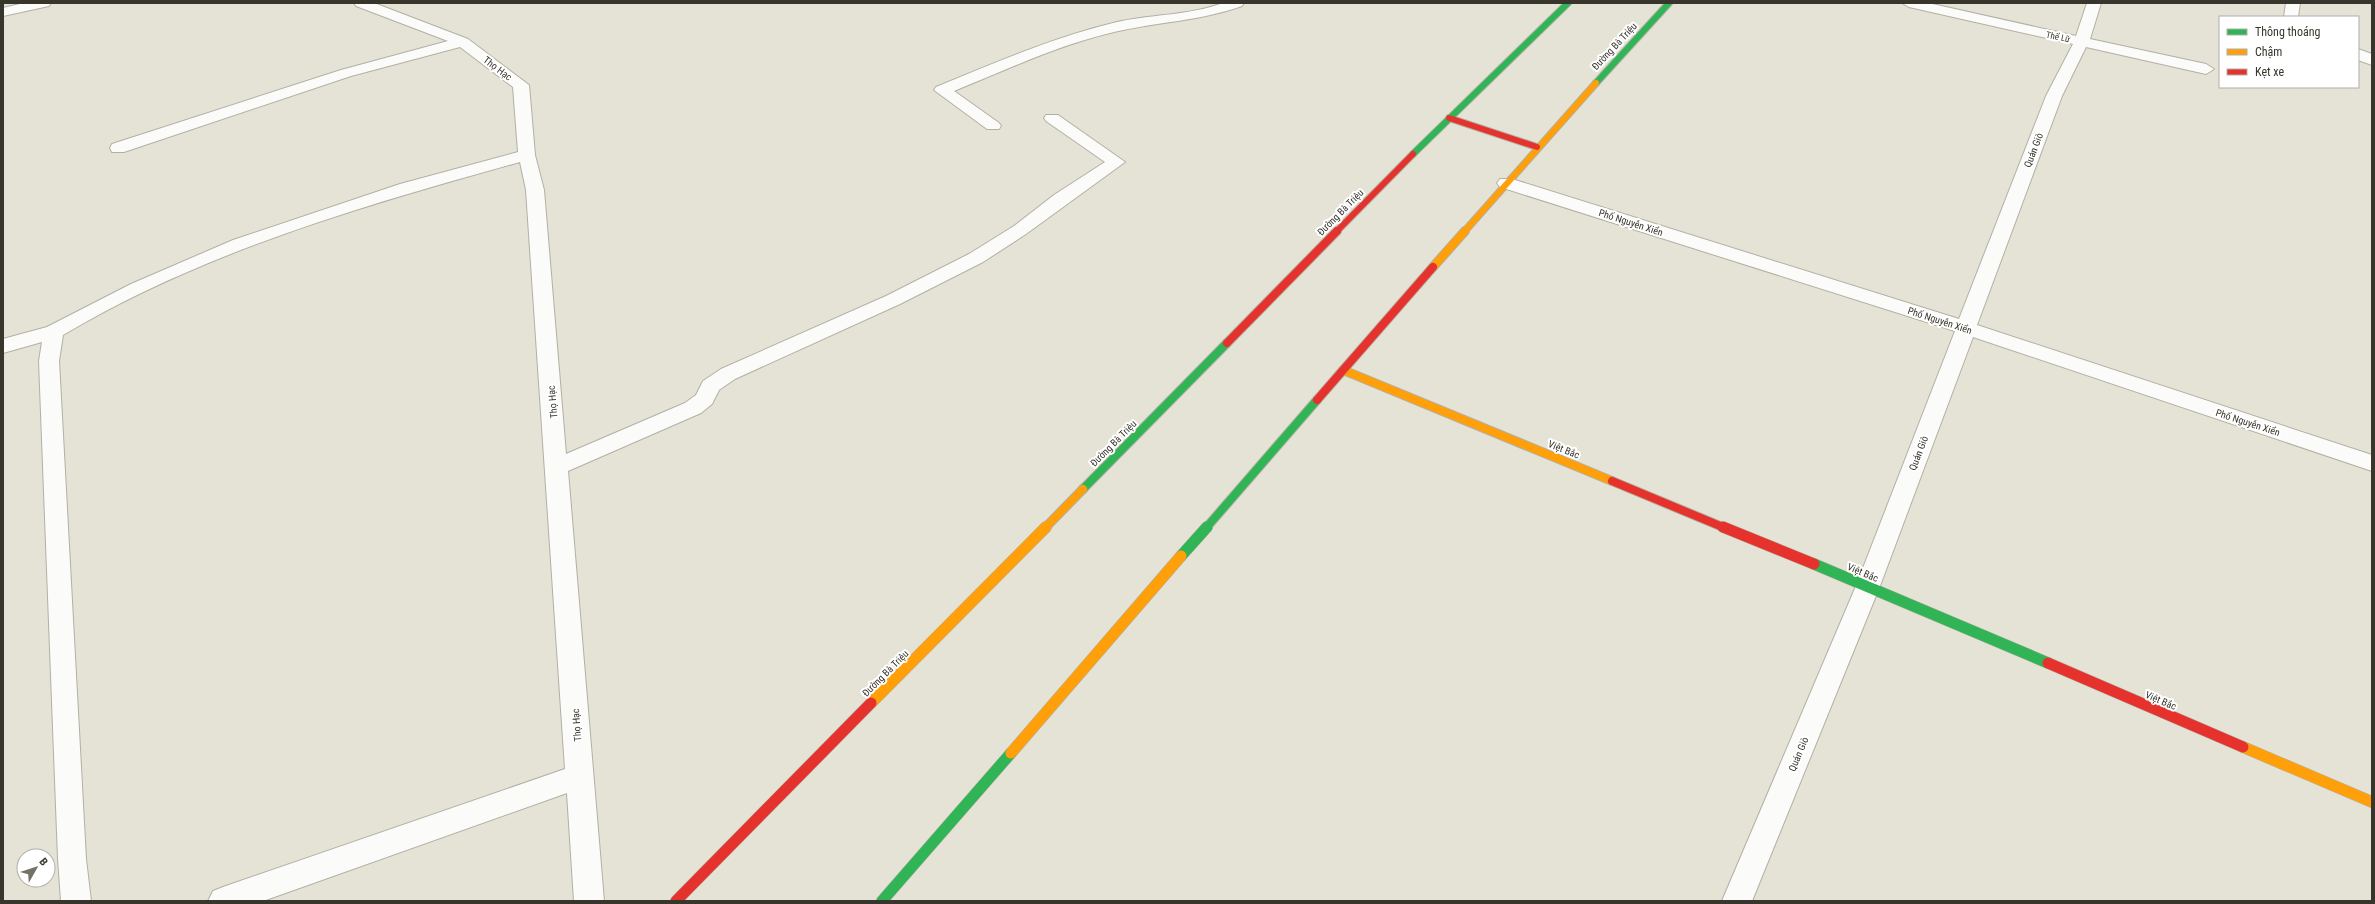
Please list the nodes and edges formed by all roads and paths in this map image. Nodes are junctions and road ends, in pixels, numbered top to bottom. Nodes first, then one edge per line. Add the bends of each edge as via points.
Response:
1 (44, 3) edge
2 (362, 3) edge
3 (1237, 3) edge
4 (1568, 3) edge
5 (1669, 3) edge
6 (1909, 3) edge
7 (2094, 3) edge
8 (2293, 3) edge
9 (3, 12) edge
10 (2291, 16) edge
11 (464, 42) junction
12 (2081, 42) junction
13 (2359, 54) edge
14 (2372, 60) edge
15 (2206, 69) dead end
16 (1052, 118) dead end
17 (1448, 118) junction
18 (993, 126) dead end
19 (1537, 147) junction
20 (118, 148) dead end
21 (527, 155) junction
22 (1506, 183) junction
23 (1966, 328) junction
24 (54, 332) junction
25 (3, 346) edge
26 (1343, 370) junction
27 (2372, 463) edge
28 (558, 467) junction
29 (1868, 586) junction
30 (580, 776) junction
31 (2372, 802) edge
32 (76, 901) edge
33 (223, 901) edge
34 (589, 901) edge
35 (676, 901) edge
36 (882, 901) edge
37 (1737, 901) edge

1 - 9 street
2 - 11 street, Thọ Hạc
3 - 18 street via 1218,11 1116,27 1080,37 942,90
4 - 17 main road, Đường Bà Triệu
5 - 19 main road, Đường Bà Triệu
6 - 12 street, Thế Lữ
7 - 12 street, Quán Giò
8 - 10 street
11 - 20 street via 346,73
11 - 21 street, Thọ Hạc via 521,85
12 - 15 street, Thế Lữ
12 - 23 street, Quán Giò via 2054,96
13 - 14 street
16 - 28 street via 1116,162 976,258 893,300 728,374 710,386 705,399 693,408
17 - 19 main road
17 - 35 main road, Đường Bà Triệu
19 - 22 main road, Đường Bà Triệu
21 - 24 street via 406,188 240,244 138,288
21 - 28 street, Thọ Hạc via 535,190
22 - 23 street, Phố Nguyễn Xiển
22 - 26 main road, Đường Bà Triệu
23 - 27 street, Phố Nguyễn Xiển
23 - 29 street, Quán Giò
24 - 25 street
24 - 32 street via 49,361 71,843
26 - 29 main road, Việt Bắc
26 - 36 main road, Đường Bà Triệu
28 - 30 street, Thọ Hạc
29 - 31 main road, Việt Bắc
29 - 37 street, Quán Giò
30 - 33 street
30 - 34 street, Thọ Hạc

